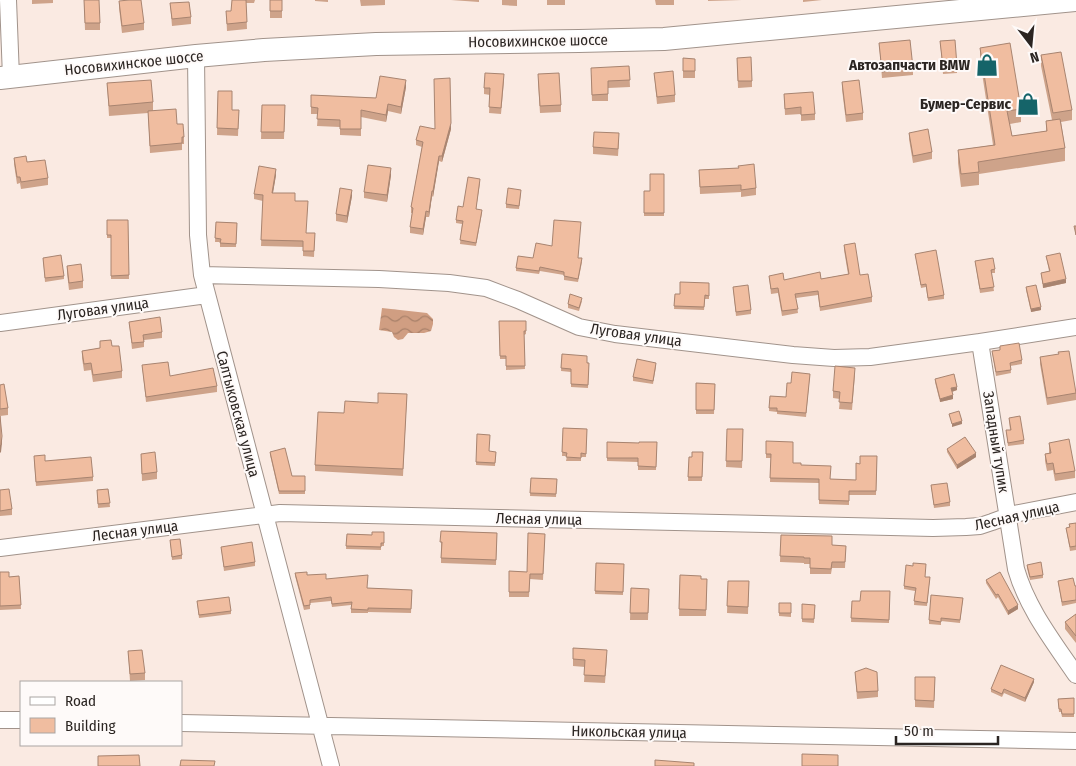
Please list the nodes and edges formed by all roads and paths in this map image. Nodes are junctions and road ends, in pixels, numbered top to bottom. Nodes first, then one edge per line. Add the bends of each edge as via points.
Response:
1 (8, 0) edge
2 (1076, 0) edge
3 (196, 56) junction
4 (6, 77) edge
5 (202, 275) junction
6 (207, 294) junction
7 (0, 323) edge
8 (1076, 328) edge
9 (980, 342) junction
10 (1076, 502) edge
11 (265, 514) junction
12 (1008, 516) junction
13 (0, 548) edge
14 (1076, 675) edge
15 (0, 720) edge
16 (20, 720) edge
17 (182, 724) edge
18 (321, 726) junction
19 (1076, 741) edge
20 (331, 766) edge

1 - 4 street
2 - 3 main road, Носовихинское шоссе via 664,39 376,44
3 - 4 main road, Носовихинское шоссе
3 - 5 street, Салтыковская улица via 198,235
5 - 6 street, Салтыковская улица
5 - 9 street, Луговая улица via 380,279 486,288 579,327 793,355 870,357
6 - 7 street, Луговая улица
6 - 11 street, Салтыковская улица
8 - 9 street, Луговая улица
9 - 12 street, Западный тупик
10 - 12 street, Лесная улица
11 - 12 street, Лесная улица via 933,528 980,526
11 - 13 street, Лесная улица
11 - 18 street, Салтыковская улица
12 - 14 street, Западный тупик via 1016,569 1025,594
15 - 16 street
17 - 18 street, Никольская улица
18 - 19 street, Никольская улица
18 - 20 street, Салтыковская улица

